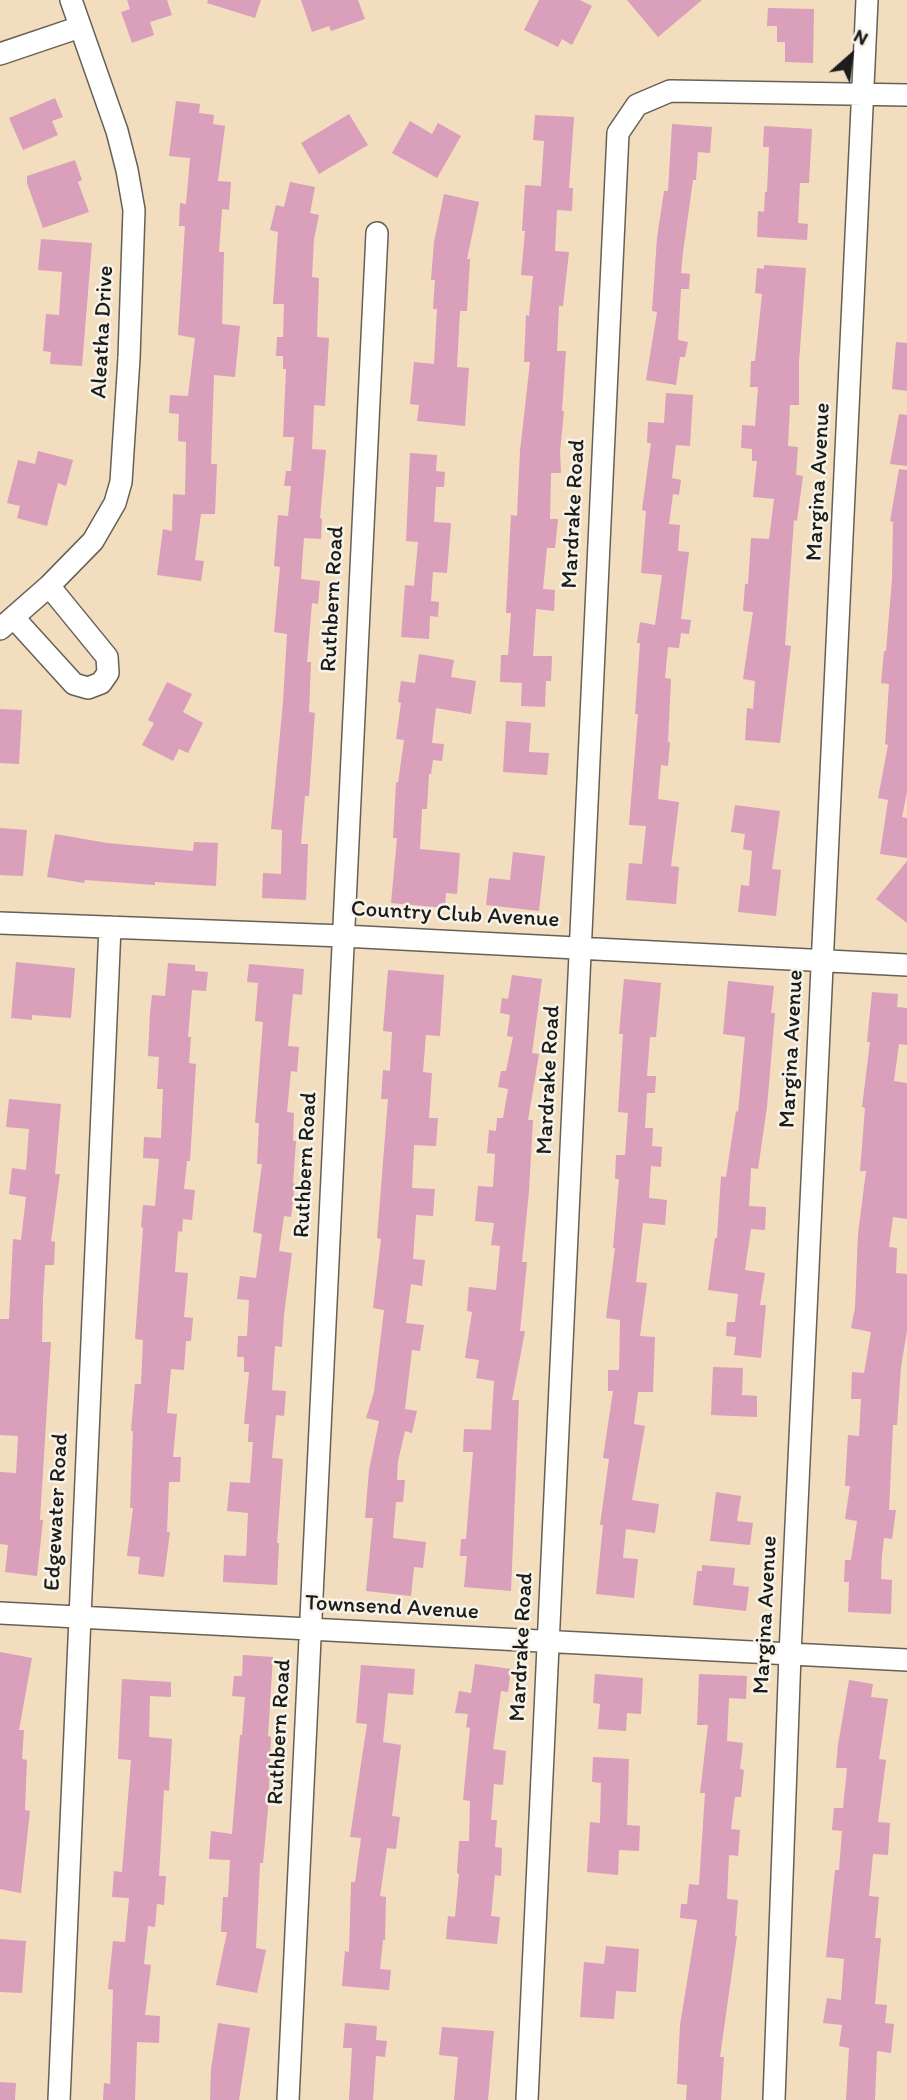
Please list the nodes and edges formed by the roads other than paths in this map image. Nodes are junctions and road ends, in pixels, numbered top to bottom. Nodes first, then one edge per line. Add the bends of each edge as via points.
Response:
1 (71, 0) edge
2 (867, 0) edge
3 (80, 27) junction
4 (0, 54) edge
5 (863, 93) junction
6 (907, 95) edge
7 (377, 233) dead end
8 (49, 586) junction
9 (7, 623) edge
10 (0, 923) edge
11 (110, 927) junction
12 (344, 936) junction
13 (581, 948) junction
14 (823, 961) junction
15 (907, 965) edge
16 (0, 1613) edge
17 (79, 1616) junction
18 (311, 1630) junction
19 (548, 1642) junction
20 (790, 1654) junction
21 (907, 1660) edge
22 (60, 2100) edge
23 (288, 2100) edge
24 (527, 2100) edge
25 (774, 2100) edge

1 - 3 street, Aleatha Drive
2 - 5 street, Margina Avenue
3 - 4 street
3 - 8 street, Aleatha Drive via 117,131 134,210 129,358 121,482 115,503 93,541
5 - 6 street
5 - 13 street, Mardrake Road via 670,91 637,105 618,133
5 - 14 street, Margina Avenue
7 - 12 street, Ruthbern Road
8 - 9 street, Aleatha Drive
8 - 9 street via 107,657 108,673 101,683 88,688 74,684
10 - 11 street, Country Club Avenue
11 - 12 street, Country Club Avenue
11 - 17 street, Edgewater Road
12 - 13 street, Country Club Avenue
12 - 18 street, Ruthbern Road
13 - 14 street, Country Club Avenue
13 - 19 street, Mardrake Road
14 - 15 street, Country Club Avenue
14 - 20 street, Margina Avenue
16 - 17 street, Townsend Avenue
17 - 18 street, Townsend Avenue
17 - 22 street, Edgewater Road
18 - 19 street, Townsend Avenue
18 - 23 street, Ruthbern Road
19 - 20 street, Townsend Avenue
19 - 24 street, Mardrake Road
20 - 21 street, Townsend Avenue
20 - 25 street, Margina Avenue

